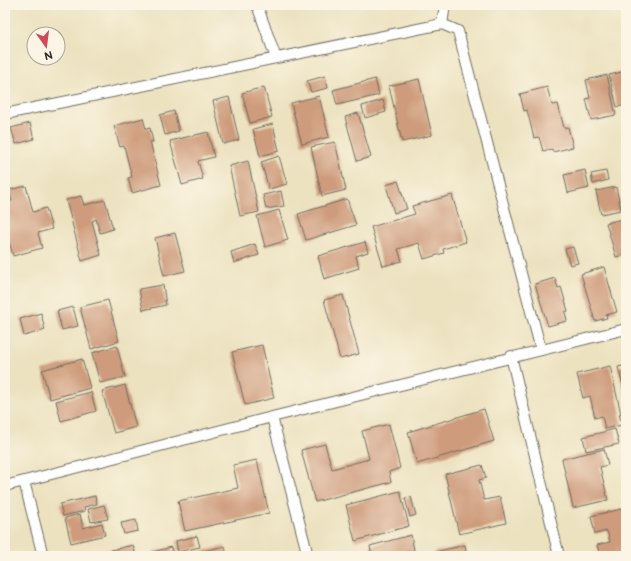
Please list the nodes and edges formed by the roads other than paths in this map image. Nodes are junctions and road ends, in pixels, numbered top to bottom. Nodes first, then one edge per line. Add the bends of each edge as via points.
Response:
1 (257, 5) edge
2 (445, 5) edge
3 (442, 24) junction
4 (276, 58) junction
5 (5, 114) edge
6 (626, 328) edge
7 (541, 350) junction
8 (511, 356) junction
9 (272, 416) junction
10 (24, 481) junction
11 (5, 486) edge
12 (43, 556) edge
13 (308, 556) edge
14 (559, 556) edge

1 - 4 street
2 - 3 street
3 - 4 street
3 - 7 street via 458,31
4 - 5 street
6 - 7 street
7 - 8 street
8 - 9 street
8 - 14 street
9 - 10 street
9 - 13 street
10 - 11 street
10 - 12 street

